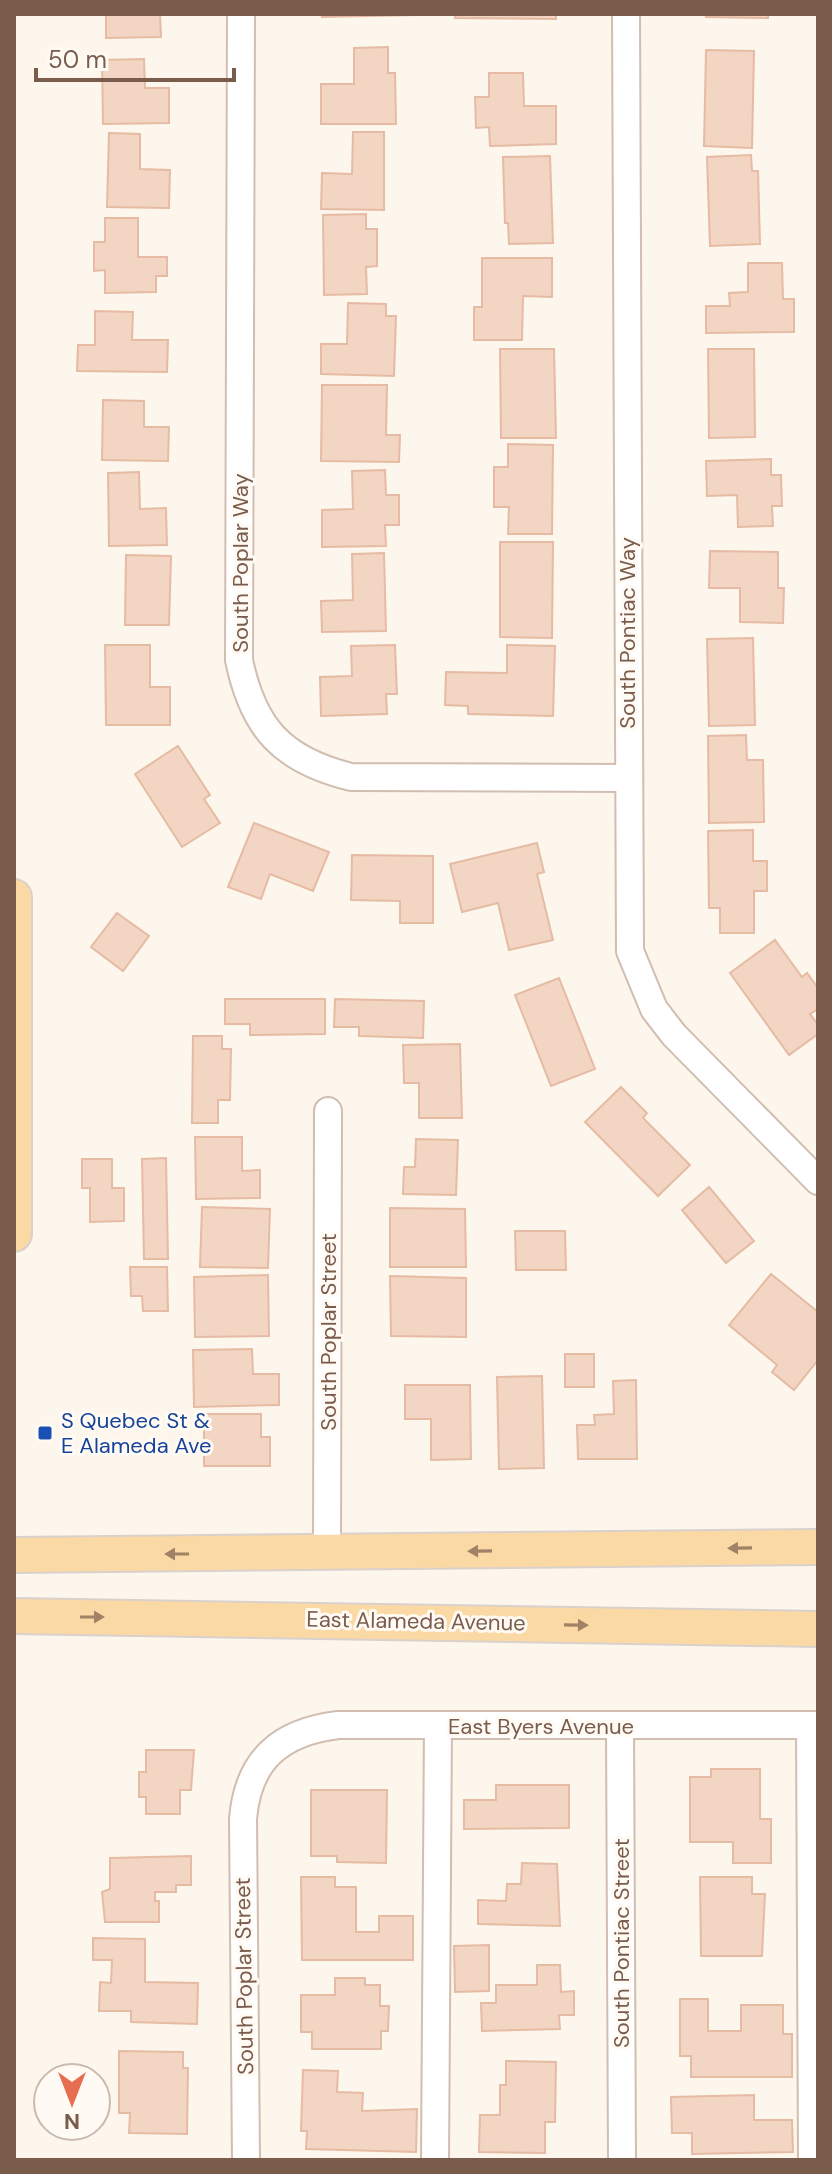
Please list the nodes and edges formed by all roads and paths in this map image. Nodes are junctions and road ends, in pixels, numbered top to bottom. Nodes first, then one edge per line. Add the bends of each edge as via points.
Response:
1 (241, 14) edge
2 (626, 14) edge
3 (628, 778) junction
4 (14, 897) edge
5 (328, 1111) dead end
6 (818, 1181) edge
7 (14, 1234) edge
8 (818, 1547) edge
9 (327, 1553) junction
10 (14, 1555) edge
11 (14, 1616) edge
12 (818, 1629) edge
13 (438, 1725) junction
14 (814, 1725) edge
15 (620, 1727) junction
16 (270, 1752) joint
17 (246, 2160) edge
18 (435, 2160) edge
19 (622, 2160) edge
20 (812, 2160) edge

1 - 3 street, South Poplar Way via 239,660 255,716 291,753 317,769 351,777
2 - 3 street, South Pontiac Way
3 - 6 street, South Pontiac Way via 630,951 638,977 674,1035
4 - 7 main road
5 - 9 street, South Poplar Street
8 -> 9 main road
9 -> 10 main road
11 -> 12 main road, East Alameda Avenue
13 - 15 street, East Byers Avenue
13 - 16 street, East Byers Avenue via 312,1728
13 - 18 street
14 - 15 street, East Byers Avenue
14 - 20 street
15 - 19 street, South Pontiac Street
16 - 17 street, South Poplar Street via 250,1783 243,1819

